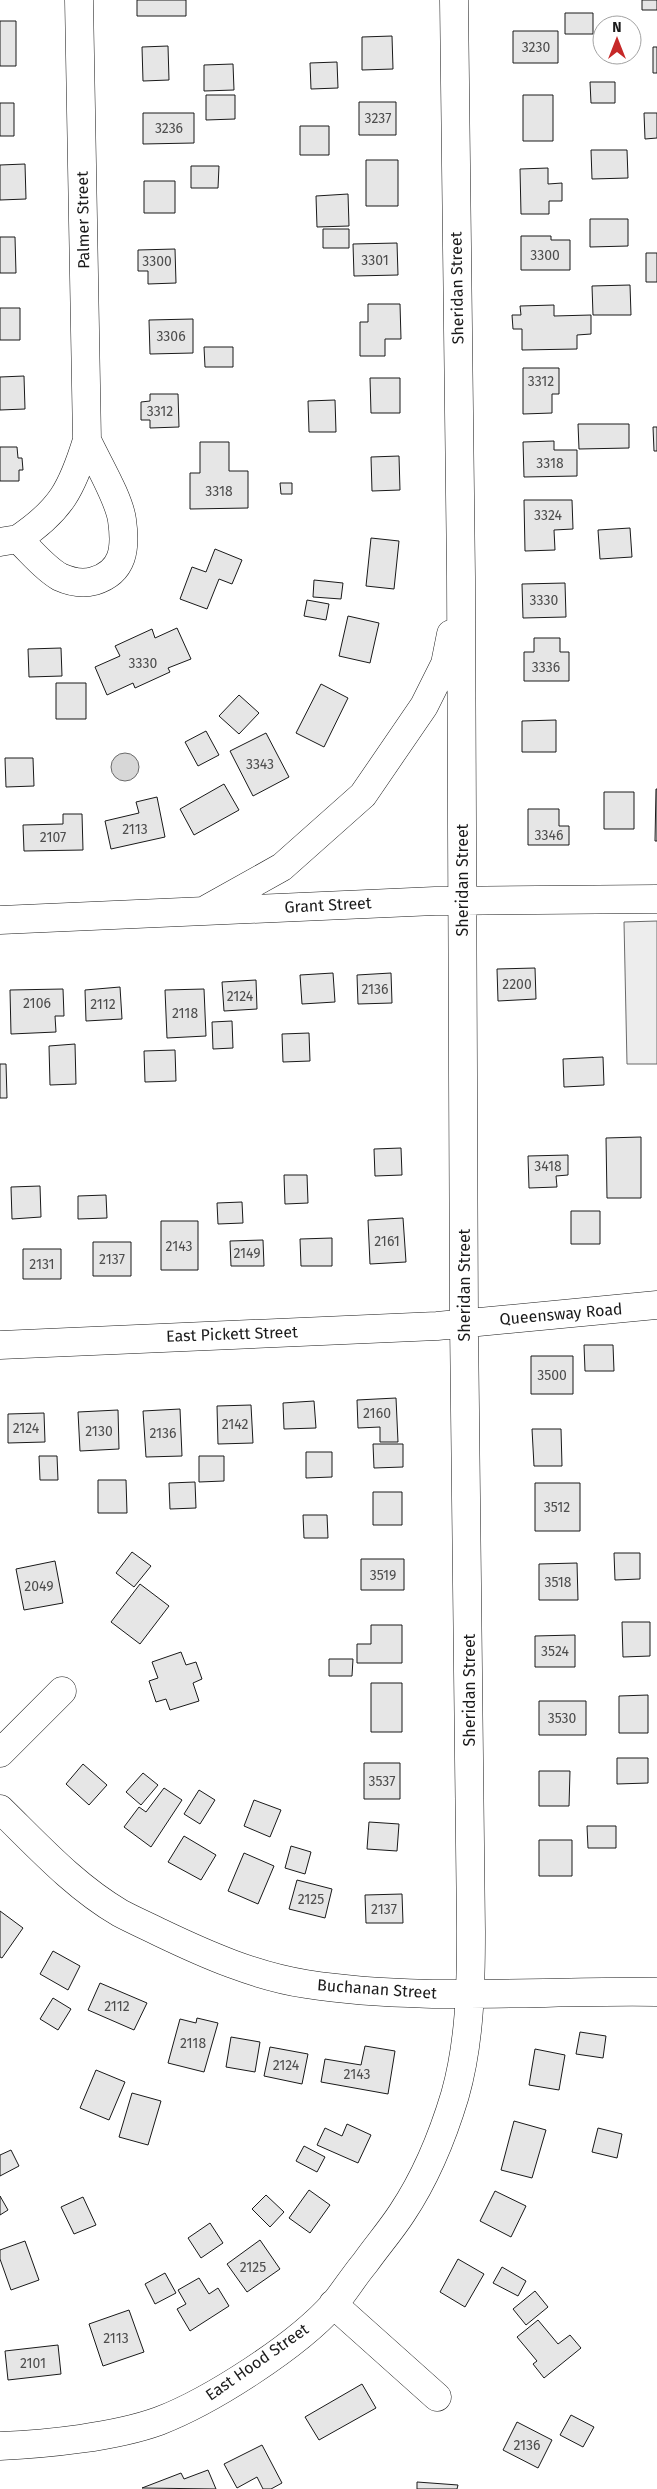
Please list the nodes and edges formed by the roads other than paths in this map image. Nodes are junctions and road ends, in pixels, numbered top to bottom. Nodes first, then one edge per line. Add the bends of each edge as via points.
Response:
1 (80, 0) edge
2 (454, 0) edge
3 (87, 440) junction
4 (9, 541) edge
5 (461, 576) junction
6 (657, 898) edge
7 (462, 900) junction
8 (202, 911) junction
9 (0, 920) edge
10 (657, 1305) edge
11 (464, 1323) junction
12 (0, 1345) edge
13 (62, 1692) dead end
14 (0, 1753) edge
15 (0, 1809) edge
16 (657, 1992) edge
17 (471, 1995) junction
18 (333, 2304) junction
19 (437, 2397) dead end
20 (0, 2446) edge

1 - 3 street, Palmer Street
2 - 5 street, Sheridan Street
3 - 4 street, Palmer Street via 70,488 39,524
3 - 4 street, Palmer Street via 122,518 124,544 110,575 91,582 60,577
5 - 7 street, Sheridan Street
5 - 8 street, Sheridan Street via 445,664 424,706 363,795 282,867
6 - 7 street, Grant Street
7 - 8 street, Grant Street
7 - 11 street, Sheridan Street
8 - 9 street, Grant Street
10 - 11 street, Queensway Road
11 - 12 street, East Pickett Street
11 - 17 street, Sheridan Street
13 - 14 street
15 - 17 street, Buchanan Street via 64,1872 120,1913 191,1948 244,1969 304,1984 369,1992
16 - 17 street, Buchanan Street
17 - 18 street, East Hood Street via 455,2093 426,2170 403,2212
18 - 19 street
18 - 20 street, East Hood Street via 299,2334 236,2380 158,2421 97,2435

